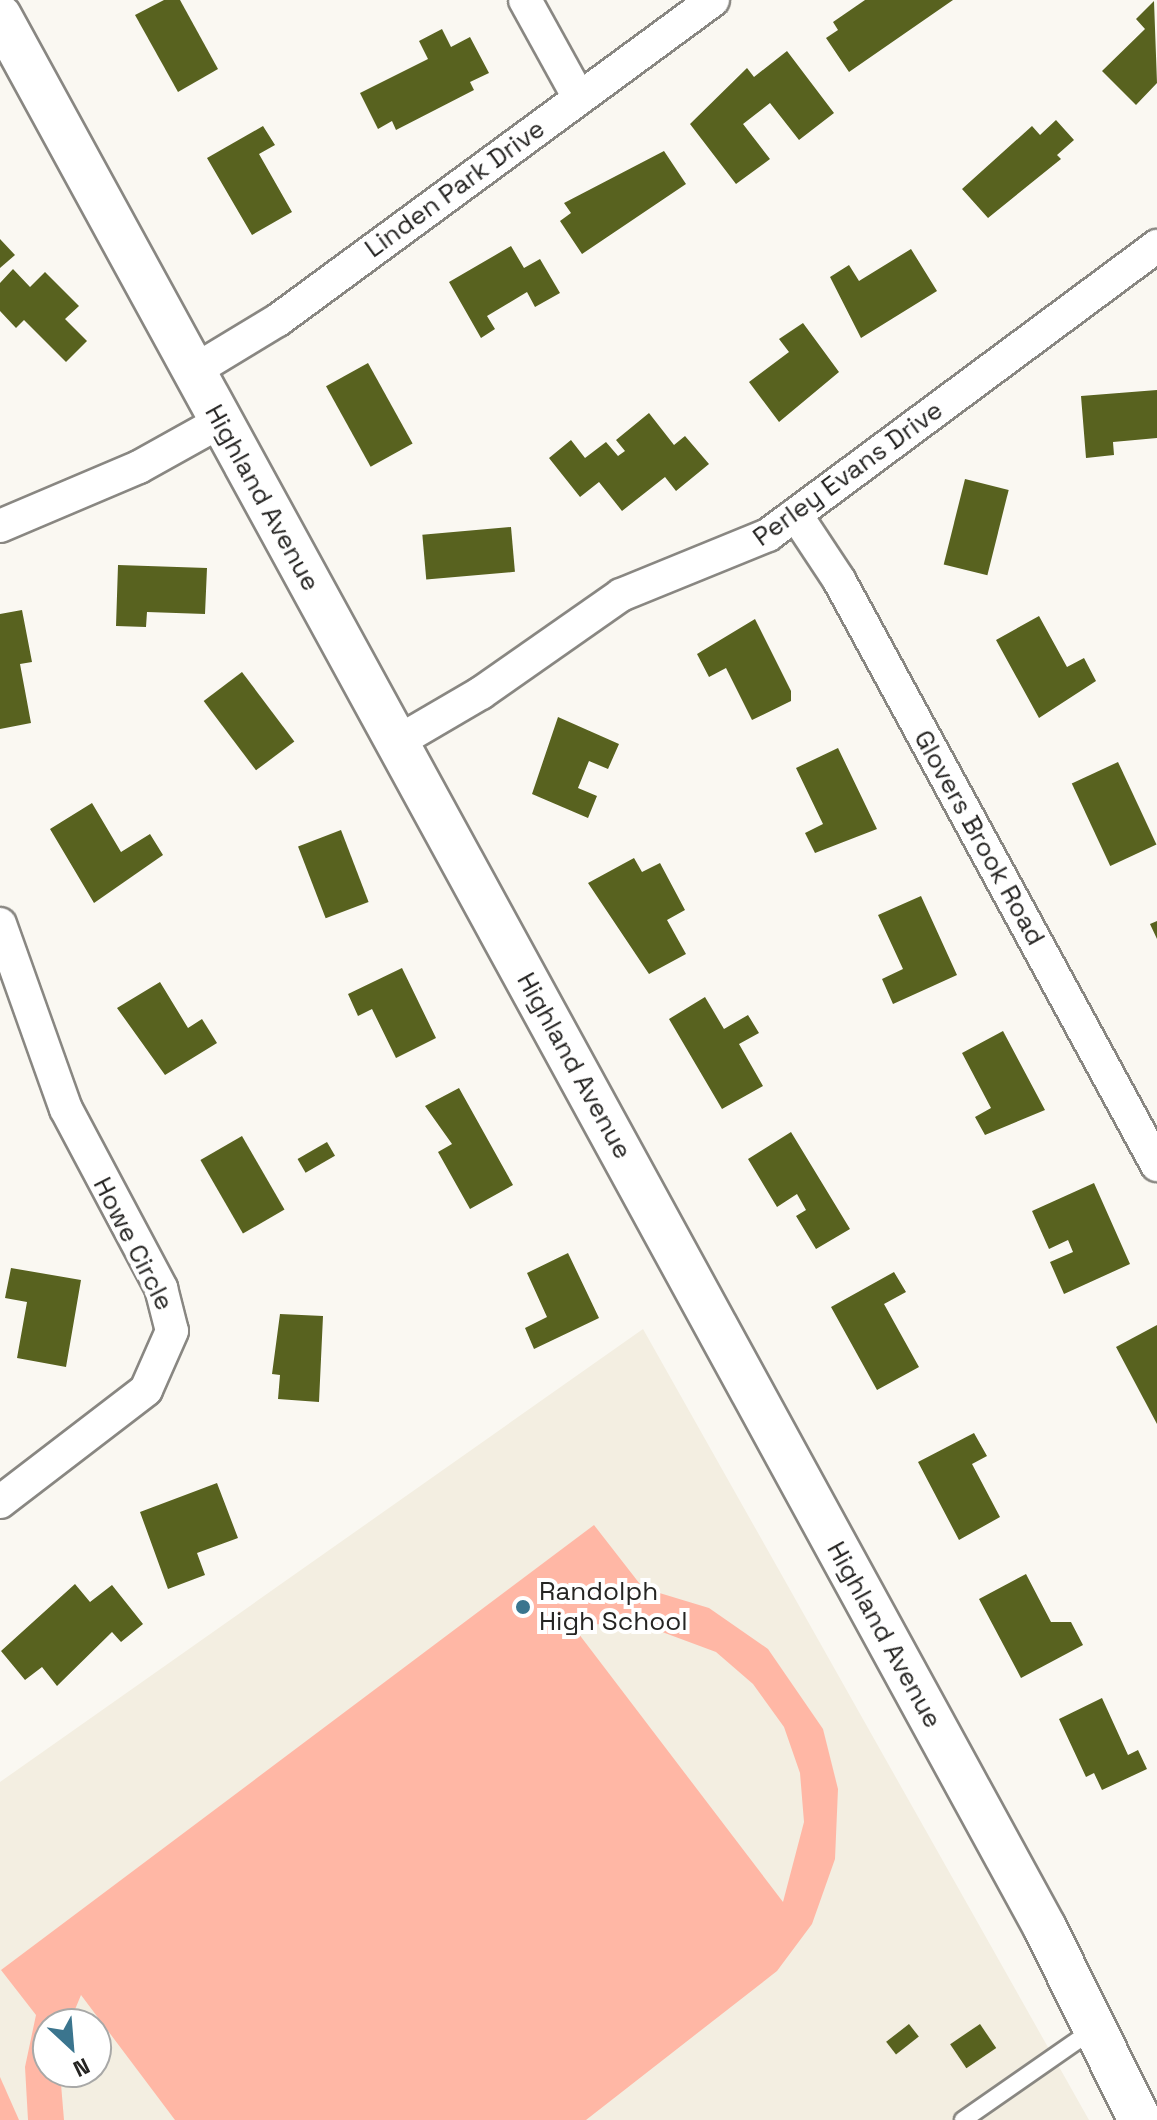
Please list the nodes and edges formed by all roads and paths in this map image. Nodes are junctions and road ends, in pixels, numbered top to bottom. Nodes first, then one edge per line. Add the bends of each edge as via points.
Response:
1 (525, 0) edge
2 (713, 0) edge
3 (0, 16) edge
4 (579, 98) junction
5 (1157, 246) edge
6 (192, 372) junction
7 (220, 422) junction
8 (796, 515) junction
9 (0, 526) edge
10 (397, 742) junction
11 (0, 924) edge
12 (1157, 1165) edge
13 (0, 1502) edge
14 (1096, 2029) junction
15 (963, 2120) edge
16 (1140, 2120) edge

1 - 4 street
2 - 4 street, Linden Park Drive
3 - 6 street, Highland Avenue
4 - 6 street, Linden Park Drive via 278,320
5 - 8 street, Perley Evans Drive
6 - 7 street, Highland Avenue
7 - 9 street via 139,467
7 - 10 street, Highland Avenue
8 - 10 street, Perley Evans Drive via 742,550 621,595 501,681
8 - 12 street, Glovers Brook Road via 839,580
10 - 14 street, Highland Avenue
11 - 13 street, Howe Circle via 66,1109 161,1288 172,1331 164,1363 141,1395
14 - 15 lane
14 - 16 street, Highland Avenue

